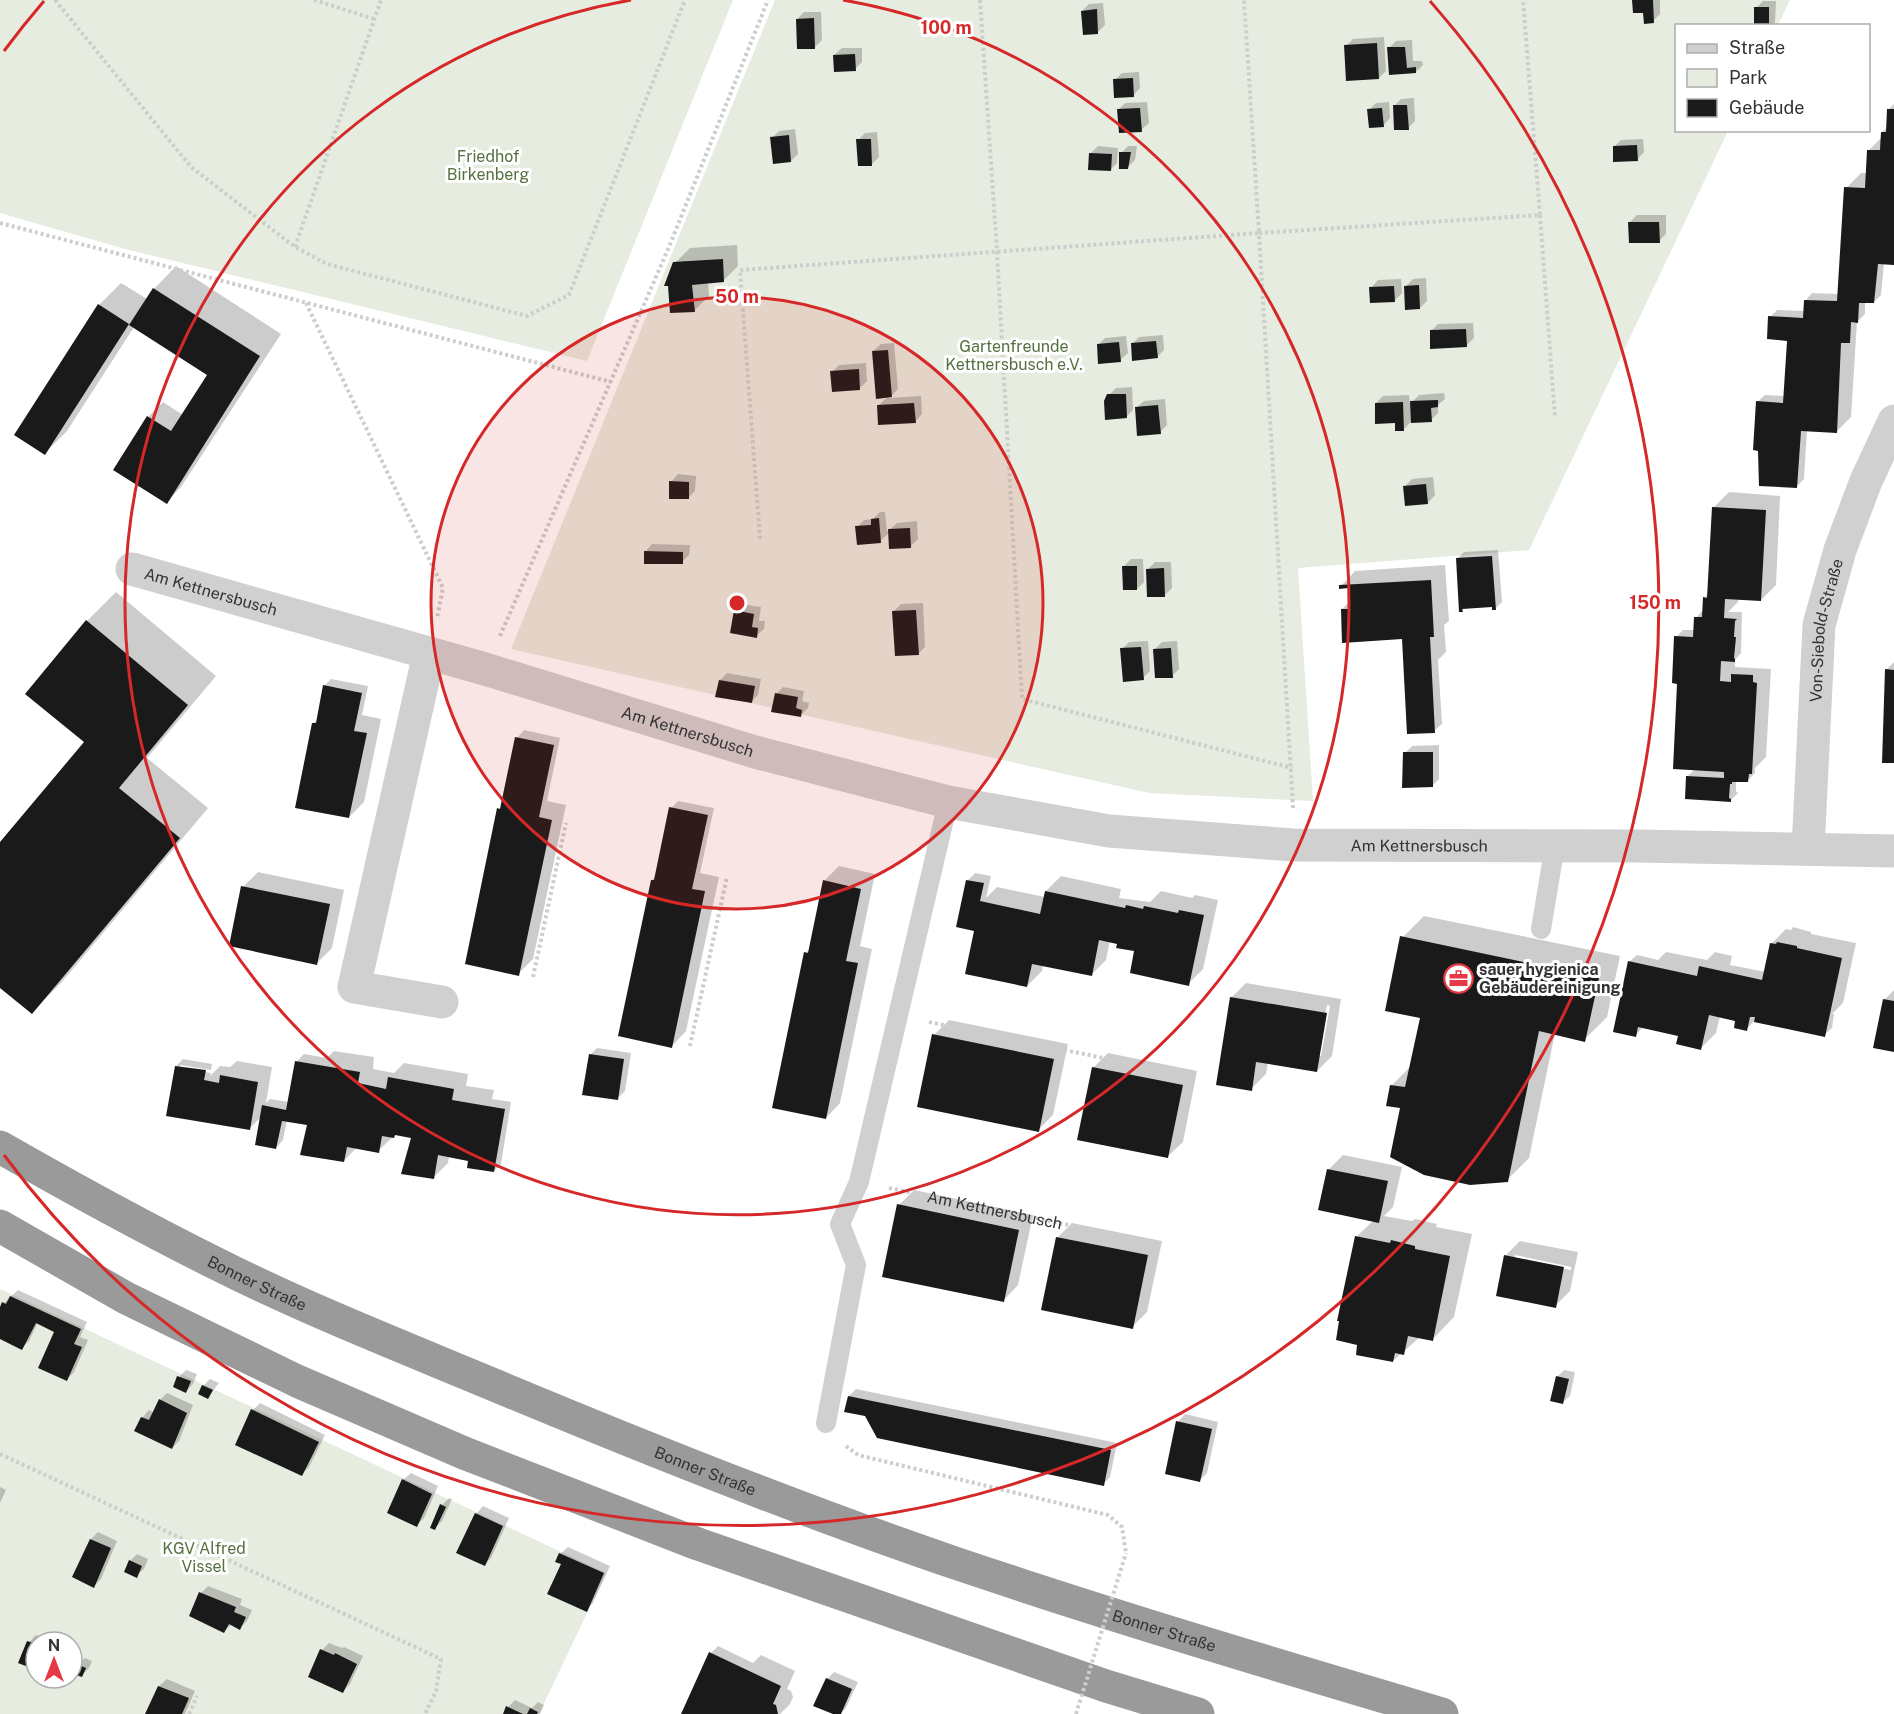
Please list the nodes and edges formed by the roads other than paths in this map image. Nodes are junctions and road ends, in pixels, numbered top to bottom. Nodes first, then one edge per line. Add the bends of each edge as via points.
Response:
1 (1894, 421) edge
2 (132, 569) dead end
3 (429, 654) junction
4 (948, 802) junction
5 (1555, 845) junction
6 (1808, 849) junction
7 (1894, 851) edge
8 (1541, 929) dead end
9 (442, 1002) dead end
10 (0, 1147) edge
11 (0, 1226) edge
12 (826, 1423) road end
13 (1106, 1686) junction
14 (1134, 1714) edge
15 (1198, 1714) edge
16 (1442, 1714) edge

1 - 6 street, Von-Siebold-Straße via 1840,550 1819,625
2 - 3 street, Am Kettnersbusch
3 - 4 street, Am Kettnersbusch via 755,752
3 - 9 street via 354,987
4 - 5 street, Am Kettnersbusch via 1109,831 1293,845
4 - 12 lane via 859,1182 840,1224 856,1265
5 - 6 street, Am Kettnersbusch
5 - 8 lane
6 - 7 street, Am Kettnersbusch
10 - 16 highway, Bonner Straße via 216,1264 339,1320 749,1488 958,1564 1164,1631
11 - 13 highway via 126,1298 297,1381 464,1453 698,1544
13 - 14 highway
13 - 15 highway

